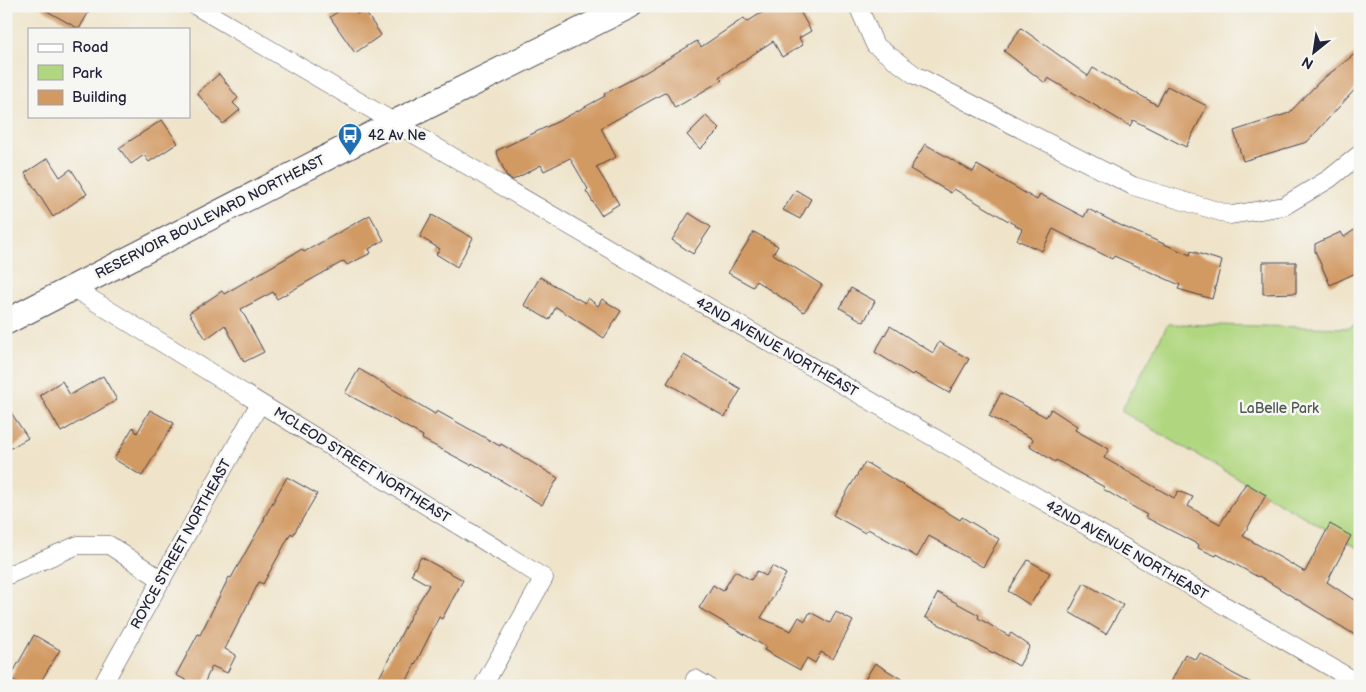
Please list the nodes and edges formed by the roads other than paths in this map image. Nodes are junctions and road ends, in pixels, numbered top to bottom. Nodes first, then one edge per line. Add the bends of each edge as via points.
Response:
1 (196, 6) edge
2 (629, 6) edge
3 (858, 6) edge
4 (394, 123) junction
5 (1360, 154) edge
6 (73, 288) junction
7 (6, 322) edge
8 (260, 403) junction
9 (6, 576) edge
10 (162, 580) junction
11 (1360, 684) edge
12 (102, 686) edge
13 (483, 686) edge

1 - 4 street, 42ND AVENUE NORTHEAST
2 - 4 street, RESERVOIR BOULEVARD NORTHEAST
3 - 5 street via 875,45 915,75 1134,186 1231,214 1284,206 1329,179
4 - 6 street, RESERVOIR BOULEVARD NORTHEAST
4 - 11 street, 42ND AVENUE NORTHEAST
6 - 7 street, RESERVOIR BOULEVARD NORTHEAST
6 - 8 street, MCLEOD STREET NORTHEAST
8 - 10 street, ROYCE STREET NORTHEAST
8 - 13 street, MCLEOD STREET NORTHEAST via 544,578
9 - 10 street via 78,545 109,545
10 - 12 street, ROYCE STREET NORTHEAST

